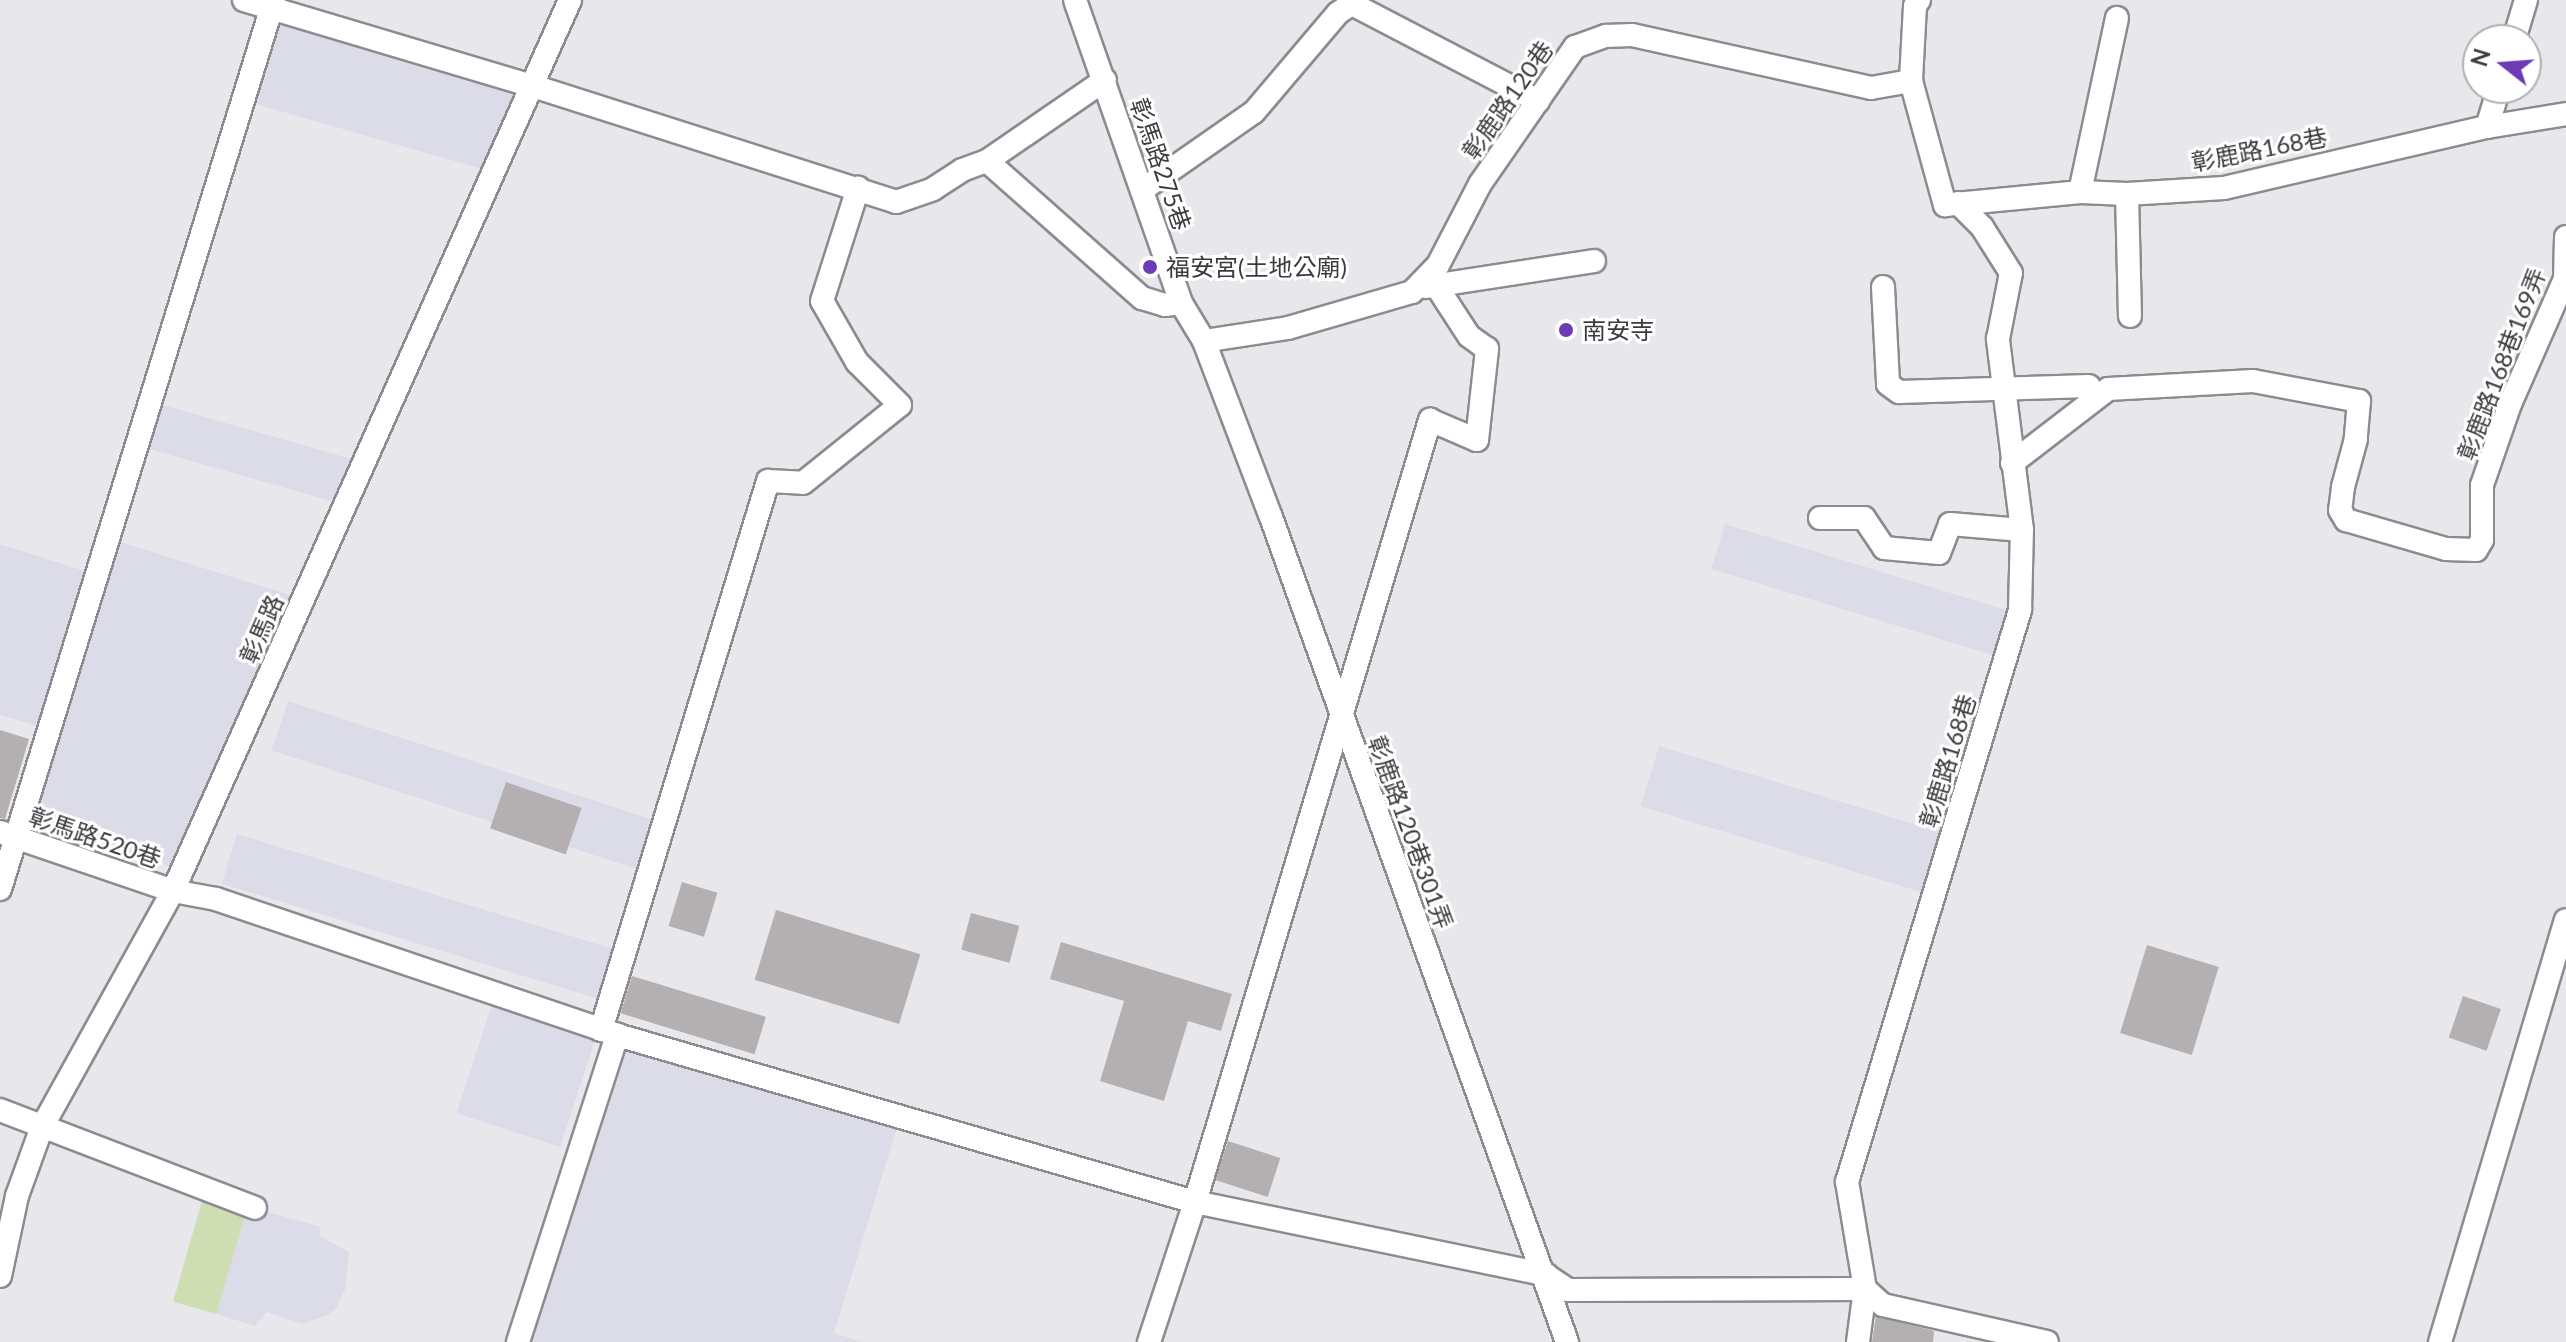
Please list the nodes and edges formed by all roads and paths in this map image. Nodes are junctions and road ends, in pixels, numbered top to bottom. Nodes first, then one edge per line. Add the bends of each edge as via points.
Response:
1 (244, 0) edge
2 (570, 0) edge
3 (1075, 0) edge
4 (1919, 0) edge
5 (2526, 0) edge
6 (1355, 2) edge
7 (273, 5) edge
8 (2117, 18) dead end
9 (2519, 24) edge
10 (1105, 80) junction
11 (1911, 81) junction
12 (533, 86) junction
13 (1538, 101) junction
14 (2494, 104) edge
15 (2566, 114) edge
16 (2487, 127) junction
17 (987, 161) junction
18 (858, 188) junction
19 (1142, 190) junction
20 (2080, 192) junction
21 (2127, 194) junction
22 (1951, 204) junction
23 (2566, 237) edge
24 (1594, 261) dead end
25 (1427, 287) junction
26 (1883, 287) dead end
27 (1181, 303) junction
28 (2130, 316) dead end
29 (1204, 341) junction
30 (2089, 386) dead end
31 (2002, 389) junction
32 (2012, 463) junction
33 (1820, 518) dead end
34 (2022, 530) junction
35 (1340, 715) junction
36 (8, 834) edge
37 (0, 889) edge
38 (173, 891) junction
39 (2566, 920) edge
40 (609, 1032) junction
41 (0, 1110) edge
42 (42, 1127) junction
43 (1195, 1202) junction
44 (255, 1208) dead end
45 (1546, 1275) junction
46 (0, 1276) edge
47 (1865, 1289) junction
48 (518, 1342) edge
49 (1149, 1342) edge
50 (1567, 1342) edge
51 (1858, 1342) edge
52 (2047, 1342) edge
53 (2440, 1342) edge

1 - 7 street
2 - 12 street, 彰馬路
3 - 10 street, 彰馬路275巷
4 - 11 street
5 - 9 street
6 - 13 street
6 - 19 street via 1338,13 1254,112
7 - 12 street
7 - 36 street
8 - 20 street
10 - 17 street
10 - 19 street, 彰馬路275巷
11 - 13 street, 彰鹿路120巷 via 1871,88 1632,35 1606,36 1575,47
11 - 22 street
12 - 18 street
12 - 38 street, 彰馬路
13 - 25 street, 彰鹿路120巷 via 1480,184
14 - 16 street
15 - 16 street, 彰鹿路168巷
16 - 21 street, 彰鹿路168巷 via 2224,188
17 - 18 street via 896,202
17 - 27 street via 1142,298 1165,305
18 - 40 street via 822,301 857,362 900,405 803,483 768,481
19 - 27 street, 彰馬路275巷
20 - 21 street, 彰鹿路168巷
20 - 22 street, 彰鹿路168巷
21 - 28 street
22 - 31 street, 彰鹿路168巷 via 1982,227 2011,273 1998,339
23 - 32 street, 彰鹿路168巷169弄 via 2565,279 2510,404 2482,485 2482,540 2476,550 2446,549 2346,520 2340,510 2359,401 2253,381 2108,389
24 - 25 street
25 - 29 street, 彰鹿路120巷 via 1288,328
25 - 35 street via 1487,349 1477,440 1430,420
26 - 31 street via 1892,388
27 - 29 street, 彰馬路275巷
29 - 35 street, 彰鹿路120巷301弄
30 - 31 street
31 - 32 street, 彰鹿路168巷
32 - 34 street, 彰鹿路168巷
33 - 34 street via 1864,518 1884,548 1939,553 1950,524
34 - 47 street, 彰鹿路168巷 via 2020,610 1847,1182
35 - 43 street
35 - 45 street, 彰鹿路120巷301弄
36 - 37 street
36 - 38 street, 彰馬路520巷
38 - 40 street, 彰馬路520巷 via 216,899
38 - 42 street, 彰馬路
39 - 53 street
40 - 43 street, 彰馬路520巷
40 - 48 street
41 - 42 street
42 - 44 street
42 - 46 street, 彰馬路 via 17,1196
43 - 45 street, 彰馬路520巷
43 - 49 street
45 - 47 street, 彰馬路520巷 via 1568,1290
45 - 50 street, 彰鹿路120巷301弄
47 - 51 street, 彰鹿路168巷
47 - 52 street via 1883,1305

